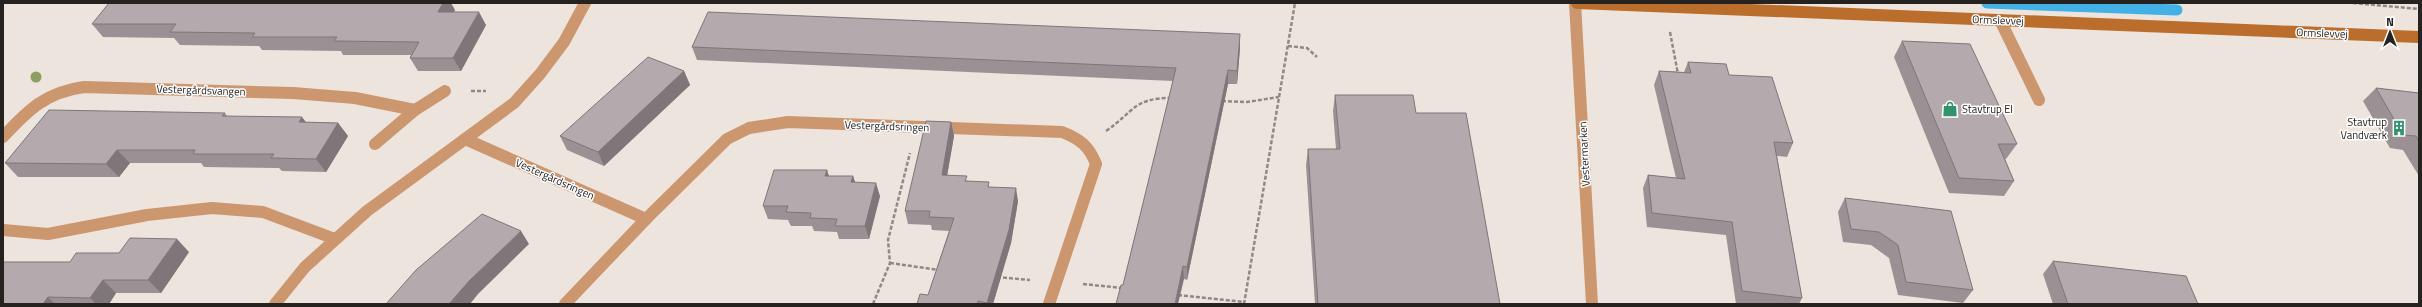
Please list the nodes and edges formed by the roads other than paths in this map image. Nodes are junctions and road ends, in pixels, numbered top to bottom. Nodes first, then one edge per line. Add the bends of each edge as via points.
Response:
1 (585, 3) edge
2 (1576, 3) edge
3 (2000, 20) junction
4 (2419, 37) edge
5 (445, 91) dead end
6 (2039, 100) dead end
7 (414, 110) junction
8 (3, 137) edge
9 (465, 139) junction
10 (375, 144) dead end
11 (646, 219) junction
12 (3, 230) edge
13 (335, 239) junction
14 (275, 304) edge
15 (565, 304) edge
16 (1049, 304) edge
17 (1592, 304) edge

1 - 9 street via 564,42 540,74 514,103
2 - 3 street, Ormslevvej
2 - 17 street, Vestermarken
3 - 4 street, Ormslevvej
3 - 6 street
5 - 7 street
7 - 8 street, Vestergårdsvangen via 369,100 299,94 81,88 60,92 43,100 27,111
7 - 10 street
9 - 11 street, Vestergårdsringen
9 - 13 street via 367,211
11 - 15 street, Vestergårdsringen
11 - 16 street, Vestergårdsringen via 727,139 749,128 788,122 1062,132 1080,138 1091,149 1096,164
12 - 13 street via 48,234 147,215 212,208 263,212
13 - 14 street via 305,267

